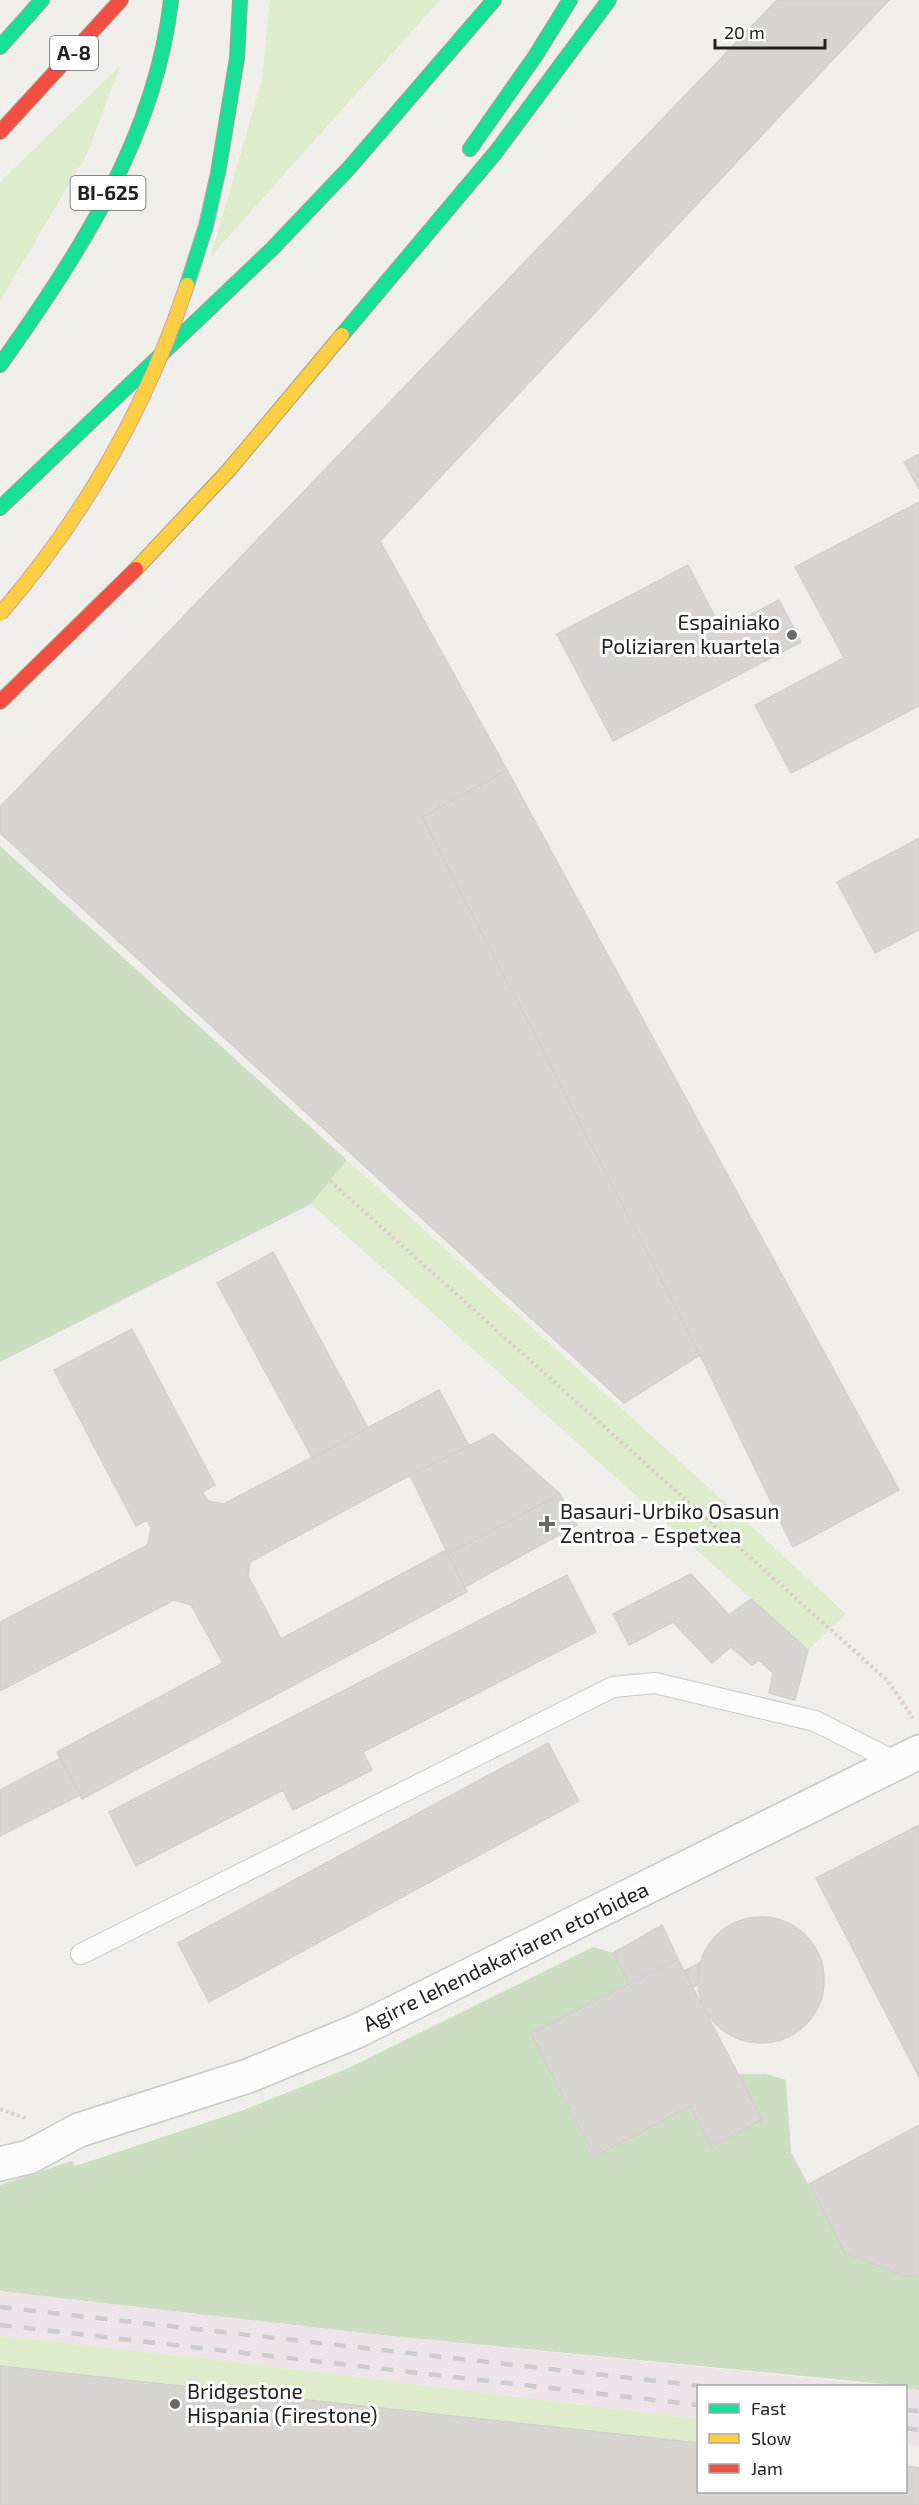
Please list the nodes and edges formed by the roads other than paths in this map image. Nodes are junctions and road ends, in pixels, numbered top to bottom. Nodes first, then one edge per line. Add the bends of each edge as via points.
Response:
1 (42, 0) edge
2 (121, 0) edge
3 (171, 0) edge
4 (240, 0) edge
5 (494, 0) edge
6 (570, 0) edge
7 (609, 0) edge
8 (0, 47) edge
9 (0, 132) edge
10 (463, 160) dead end
11 (422, 218) dead end
12 (336, 343) junction
13 (0, 365) edge
14 (0, 508) edge
15 (0, 614) edge
16 (0, 702) edge
17 (908, 1758) edge
18 (81, 1954) dead end
19 (79, 2130) junction
20 (0, 2144) edge
21 (0, 2164) edge

1 - 8 main road, A-8
2 - 9 main road, A-8
3 - 13 main road, BI-625 via 168,27 140,128 89,231
4 - 15 main road, bridge via 237,58 218,173 182,302 136,411 94,488 52,552
5 - 14 main road via 350,167 272,249
6 - 10 main road
7 - 12 main road via 496,152
11 - 12 main road
12 - 16 main road via 220,480 117,590
17 - 18 lane via 815,1721 655,1683 613,1687
17 - 19 street, Agirre lehendakariaren etorbidea via 357,2031 248,2076
19 - 20 street, Agirre lehendakariaren etorbidea via 49,2132
19 - 21 street, Agirre lehendakariaren etorbidea via 29,2157

